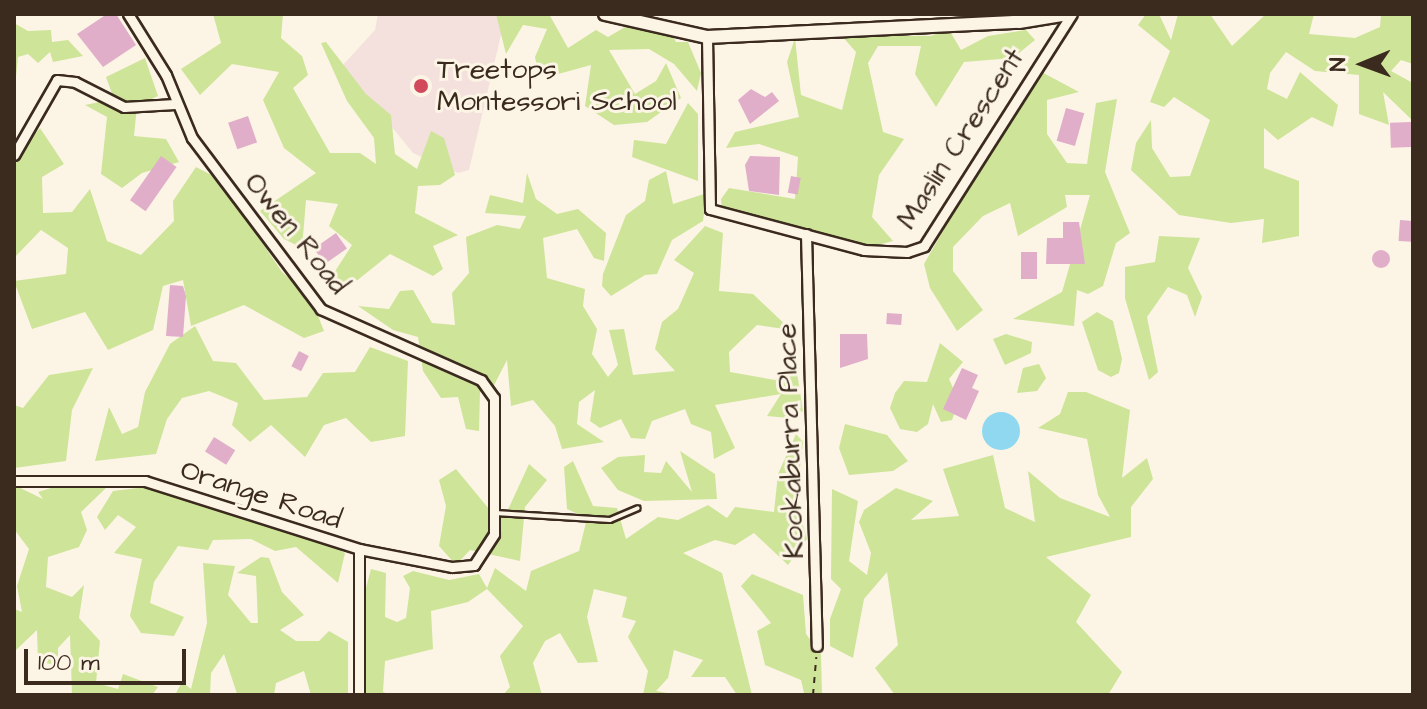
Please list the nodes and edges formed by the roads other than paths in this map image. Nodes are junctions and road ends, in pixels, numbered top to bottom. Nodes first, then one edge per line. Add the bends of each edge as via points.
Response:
1 (128, 14) edge
2 (605, 14) edge
3 (1070, 14) edge
4 (707, 37) junction
5 (175, 104) junction
6 (14, 155) edge
7 (806, 234) junction
8 (14, 481) edge
9 (638, 508) dead end
10 (494, 513) junction
11 (359, 549) junction
12 (488, 551) joint
13 (817, 646) road end
14 (359, 695) edge

1 - 5 street, Owen Road via 166,75
2 - 4 street
3 - 4 street via 1019,22
3 - 7 street, Maslin Crescent via 924,246 876,252
4 - 7 street, Maslin Crescent via 710,209
5 - 6 street via 124,107 75,82 57,80
5 - 10 street, Owen Road via 192,138 321,309 481,380 494,398
7 - 13 street, Kookaburra Place
8 - 11 street, Orange Road via 145,481
9 - 10 lane via 610,520
10 - 12 street, Owen Road
11 - 12 street, Orange Road via 452,567 474,565
11 - 14 street

